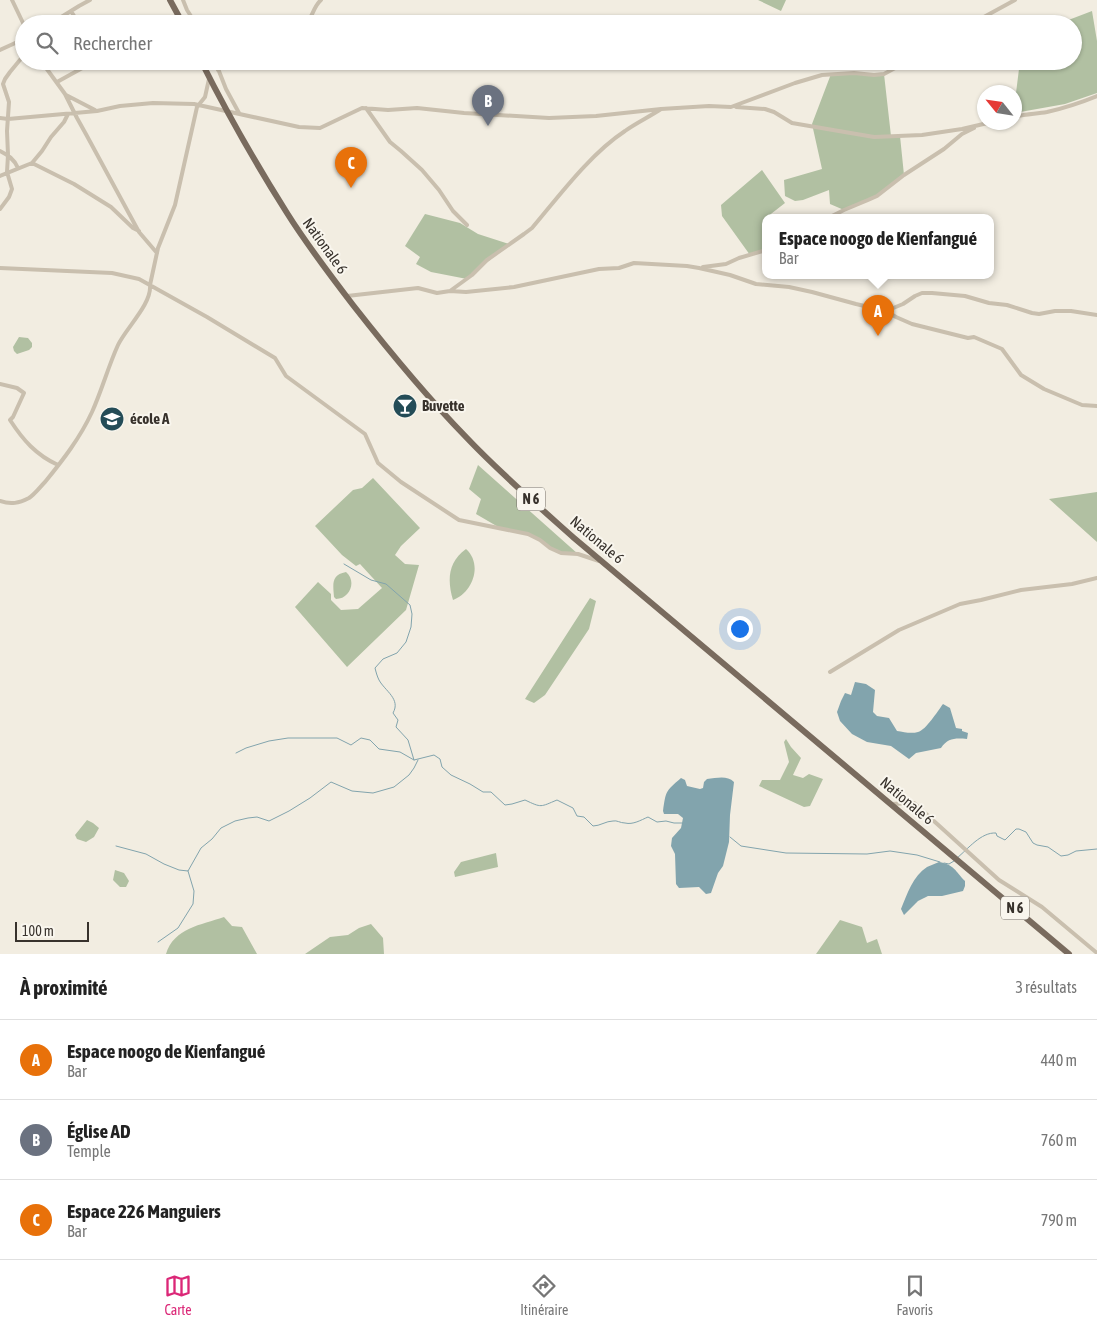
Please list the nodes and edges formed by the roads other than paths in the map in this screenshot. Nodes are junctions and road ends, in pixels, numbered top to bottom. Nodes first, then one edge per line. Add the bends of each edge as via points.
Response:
1 (12, 0) edge
2 (90, 0) edge
3 (170, 0) edge
4 (184, 0) edge
5 (321, 0) edge
6 (1015, 0) edge
7 (71, 11) junction
8 (19, 15) edge
9 (65, 15) edge
10 (73, 15) edge
11 (178, 15) edge
12 (190, 15) edge
13 (312, 15) edge
14 (988, 15) edge
15 (15, 43) edge
16 (0, 50) edge
17 (15, 66) edge
18 (48, 70) edge
19 (79, 70) edge
20 (206, 70) edge
21 (218, 70) edge
22 (891, 70) edge
23 (210, 78) junction
24 (57, 82) junction
25 (65, 94) junction
26 (1097, 96) edge
27 (198, 105) junction
28 (731, 107) junction
29 (366, 108) junction
30 (661, 109) junction
31 (97, 111) junction
32 (228, 111) junction
33 (74, 113) junction
34 (68, 114) junction
35 (240, 114) junction
36 (1022, 116) edge
37 (0, 118) edge
38 (8, 119) junction
39 (977, 126) edge
40 (977, 127) edge
41 (0, 151) edge
42 (8, 155) junction
43 (32, 163) junction
44 (18, 168) junction
45 (7, 172) junction
46 (0, 176) edge
47 (0, 209) edge
48 (836, 214) edge
49 (467, 225) dead end
50 (139, 232) junction
51 (762, 251) edge
52 (157, 253) junction
53 (0, 268) edge
54 (699, 268) junction
55 (150, 285) junction
56 (450, 291) junction
57 (347, 296) junction
58 (886, 310) junction
59 (1097, 316) edge
60 (0, 384) edge
61 (1097, 406) edge
62 (58, 465) junction
63 (0, 501) edge
64 (603, 562) junction
65 (1097, 578) edge
66 (830, 672) dead end
67 (891, 804) junction
68 (1097, 953) edge
69 (1070, 954) edge

1 - 8 street
2 - 7 street
3 - 11 main road
4 - 12 street
5 - 13 street
6 - 14 street
7 - 9 street
7 - 10 street
15 - 16 street
17 - 38 street via 4,82 9,102
18 - 24 street
19 - 24 street
20 - 23 main road, Nationale 6 / N 6
21 - 35 street
22 - 28 street via 874,75 822,74
23 - 27 street via 205,97
23 - 32 main road, Nationale 6 / N 6
24 - 25 street
25 - 31 street
25 - 33 street
26 - 36 street
27 - 31 street via 152,103
27 - 32 street
27 - 52 street via 175,205
28 - 30 street
28 - 39 street via 765,109 792,122 874,137 922,135
29 - 30 street via 417,108 549,118
29 - 35 street via 320,128 299,127
29 - 49 street via 390,142 422,170
30 - 56 street via 624,131 601,150 532,228
31 - 33 street
32 - 35 street
32 - 57 main road, Nationale 6 / N 6 via 288,214
33 - 34 street
33 - 50 street
34 - 38 street
34 - 43 street
37 - 38 street
38 - 42 street
40 - 48 street via 904,174 877,196
41 - 42 street
42 - 44 street
42 - 45 street
43 - 44 street
43 - 50 street via 111,207
44 - 45 street
45 - 46 street
45 - 47 street via 12,189
50 - 52 street
51 - 54 street via 726,264
52 - 55 street
53 - 55 street via 112,273
54 - 56 street via 634,263 514,286
54 - 58 street via 756,284 789,287
55 - 62 street via 144,306 119,343 92,413 80,436
55 - 64 street via 275,358 286,376 365,434 378,462 401,482 459,520 528,534 550,548
56 - 57 street via 436,293 418,288
57 - 64 main road, Nationale 6 / N 6 via 415,382 466,438 544,512
58 - 59 street via 922,293 932,293 965,296 1039,314 1071,311
58 - 61 street via 912,324 974,337 1002,349 1021,375 1034,384 1082,405
60 - 62 street via 24,393 10,420 40,455
62 - 63 street via 31,497 18,503
64 - 67 main road, Nationale 6 / N 6
65 - 66 street via 960,604 899,630
67 - 68 street via 914,803 999,880 1042,907
67 - 69 main road, Nationale 6 / N 6

